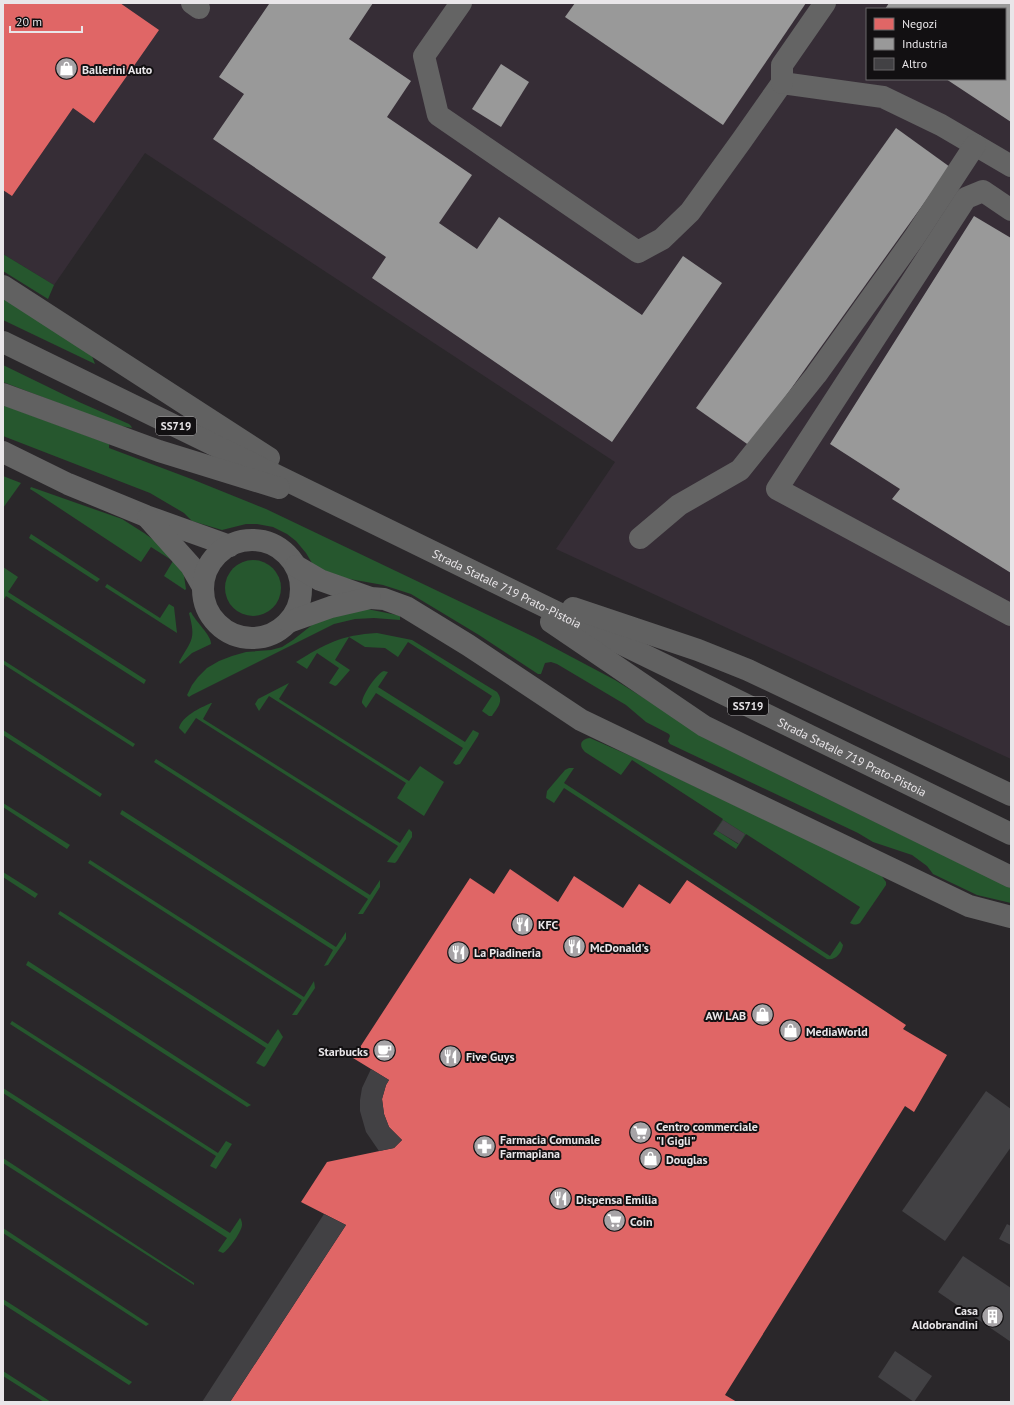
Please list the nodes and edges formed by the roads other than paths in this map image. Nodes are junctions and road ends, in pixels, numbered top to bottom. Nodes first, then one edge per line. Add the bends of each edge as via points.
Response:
1 (461, 3) edge
2 (825, 3) edge
3 (782, 83) junction
4 (975, 145) junction
5 (1011, 166) edge
6 (1011, 210) edge
7 (3, 286) edge
8 (3, 342) edge
9 (3, 394) edge
10 (3, 452) edge
11 (3, 468) edge
12 (68, 484) junction
13 (349, 510) junction
14 (146, 516) junction
15 (640, 538) dead end
16 (230, 546) junction
17 (296, 566) junction
18 (486, 578) junction
19 (203, 587) junction
20 (371, 598) junction
21 (1011, 615) edge
22 (289, 622) junction
23 (1011, 795) edge
24 (1011, 834) edge
25 (1011, 877) edge
26 (1011, 916) edge

1 - 3 street via 424,56 438,115 638,252 662,239 690,212
2 - 3 street via 782,65
3 - 4 street via 883,97 941,125
4 - 5 street
4 - 15 street via 914,238 825,362 740,470 679,505
6 - 21 street via 983,192 966,198 777,489
7 - 13 highway
8 - 13 highway, Strada Statale 719 Prato-Pistoia / SS719
9 - 13 highway via 159,451
10 - 12 street
11 - 12 street
12 - 14 street
13 - 18 highway, Strada Statale 719 Prato-Pistoia / SS719
14 - 16 street
14 - 19 street via 191,566
16 - 17 street via 244,541 260,540 274,545 287,554
16 - 19 street via 219,552 211,562
17 - 20 street via 320,580
17 - 22 street via 301,580 302,595 298,609
18 - 23 highway via 698,650 748,670
18 - 24 highway, Strada Statale 719 Prato-Pistoia / SS719
18 - 25 highway via 704,726
19 - 22 street via 210,615 220,627 232,635 263,638 278,632
20 - 22 street via 331,607
20 - 26 street via 384,599 406,607 581,720 969,906

